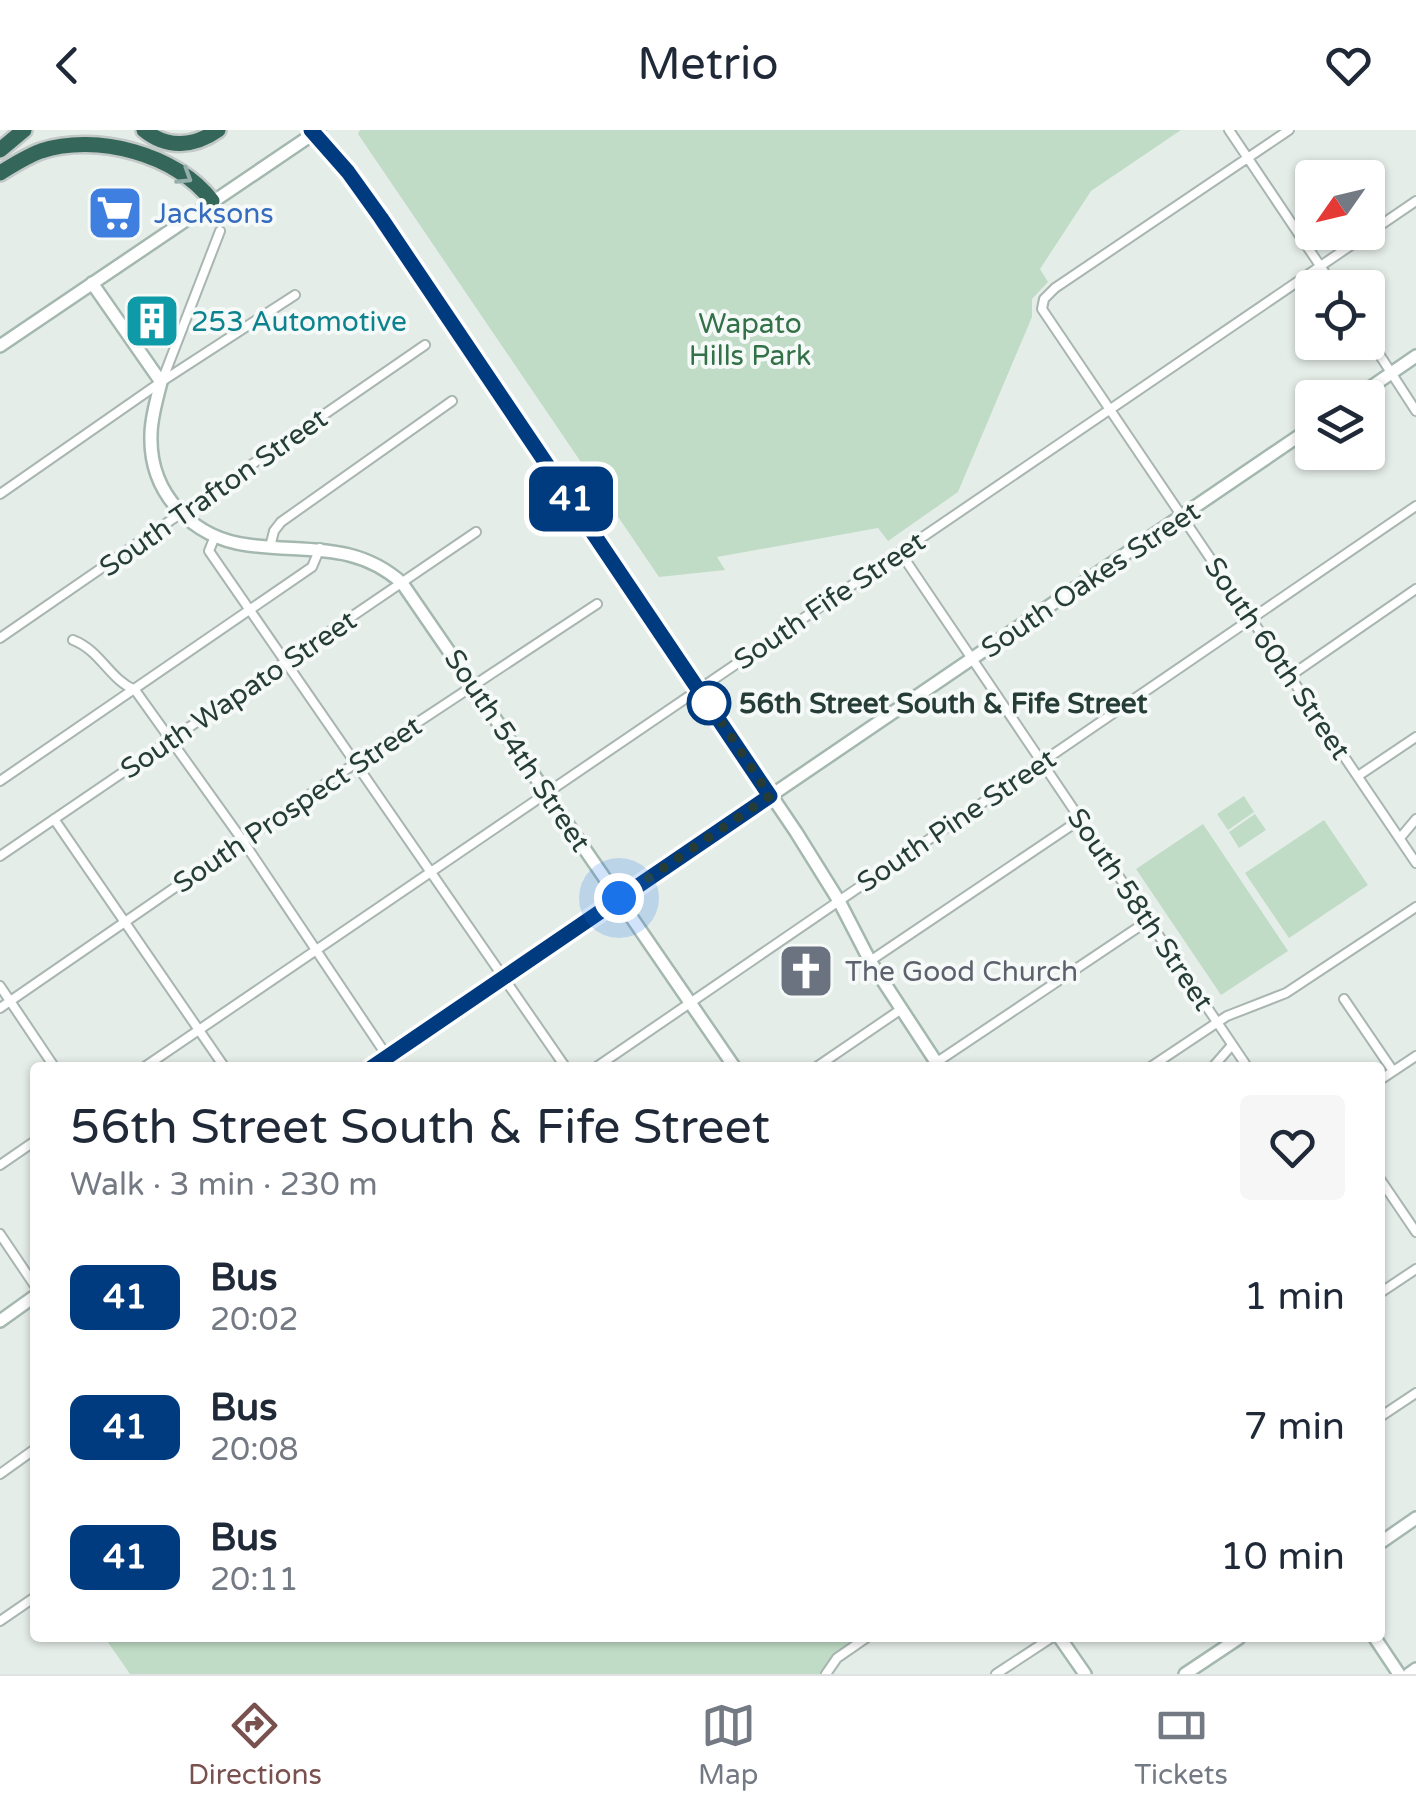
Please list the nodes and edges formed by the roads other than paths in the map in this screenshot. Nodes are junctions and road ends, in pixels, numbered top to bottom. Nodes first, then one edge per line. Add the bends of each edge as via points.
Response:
1 (24, 130) edge
2 (144, 130) edge
3 (218, 130) edge
4 (1229, 130) edge
5 (1289, 130) edge
6 (315, 131) edge
7 (0, 150) edge
8 (1248, 158) junction
9 (0, 173) edge
10 (212, 201) junction
11 (1416, 201) edge
12 (220, 231) dead end
13 (1320, 266) junction
14 (1323, 270) edge
15 (92, 282) junction
16 (295, 296) dead end
17 (0, 346) edge
18 (425, 346) dead end
19 (1416, 356) edge
20 (1383, 360) edge
21 (1391, 372) junction
22 (1380, 380) edge
23 (161, 382) junction
24 (452, 402) dead end
25 (1110, 409) junction
26 (1416, 411) edge
27 (1295, 439) edge
28 (0, 494) edge
29 (1416, 506) edge
30 (182, 515) junction
31 (1183, 516) junction
32 (476, 532) dead end
33 (215, 536) junction
34 (270, 547) junction
35 (320, 548) junction
36 (900, 552) junction
37 (402, 583) junction
38 (1416, 589) edge
39 (596, 604) dead end
40 (251, 609) junction
41 (1252, 618) junction
42 (0, 638) edge
43 (72, 640) dead end
44 (972, 659) junction
45 (286, 660) junction
46 (1290, 676) junction
47 (474, 684) junction
48 (699, 689) junction
49 (135, 690) junction
50 (1416, 738) edge
51 (170, 739) junction
52 (1042, 762) junction
53 (357, 765) junction
54 (1358, 776) junction
55 (0, 781) edge
56 (547, 792) junction
57 (770, 796) junction
58 (54, 819) junction
59 (1081, 819) junction
60 (1416, 819) edge
61 (1400, 838) junction
62 (242, 841) junction
63 (0, 856) edge
64 (1416, 862) edge
65 (431, 872) junction
66 (619, 898) junction
67 (839, 901) junction
68 (1416, 907) edge
69 (126, 920) junction
70 (1149, 920) junction
71 (314, 951) junction
72 (870, 961) junction
73 (503, 977) junction
74 (0, 986) edge
75 (1344, 999) dead end
76 (10, 1001) junction
77 (690, 1002) junction
78 (0, 1008) edge
79 (900, 1010) junction
80 (1217, 1022) junction
81 (198, 1030) junction
82 (1232, 1045) junction
83 (1416, 1056) edge
84 (51, 1062) edge
85 (152, 1062) edge
86 (220, 1062) edge
87 (391, 1062) edge
88 (562, 1062) edge
89 (604, 1062) edge
90 (731, 1062) edge
91 (824, 1062) edge
92 (936, 1062) edge
93 (942, 1062) edge
94 (1158, 1062) edge
95 (1217, 1062) edge
96 (1244, 1062) edge
97 (1393, 1072) junction
98 (1385, 1077) edge
99 (30, 1145) edge
100 (0, 1166) edge
101 (1385, 1186) edge
102 (1414, 1208) edge
103 (1404, 1214) junction
104 (1416, 1232) edge
105 (0, 1234) edge
106 (1416, 1269) edge
107 (30, 1279) edge
108 (1385, 1289) edge
109 (30, 1300) edge
110 (0, 1321) edge
111 (1416, 1393) edge
112 (1385, 1414) edge
113 (30, 1453) edge
114 (0, 1474) edge
115 (1416, 1518) edge
116 (1385, 1540) edge
117 (30, 1600) edge
118 (0, 1621) edge
119 (860, 1642) edge
120 (1045, 1642) edge
121 (1063, 1642) edge
122 (1233, 1642) edge
123 (1378, 1642) edge
124 (1416, 1669) edge
125 (826, 1674) edge
126 (996, 1674) edge
127 (1085, 1674) edge
128 (1185, 1674) edge
129 (1398, 1674) edge
130 (1409, 1674) edge

1 - 7 highway
2 - 3 highway via 183,144
4 - 8 street
5 - 8 street
6 - 10 street
6 - 48 street via 381,218
8 - 13 street
8 - 25 street, South 60th Street via 1042,303
9 -> 10 highway via 41,151 96,146 166,165
10 - 15 street
11 - 13 street, South Fife Street
12 - 23 street
13 - 14 street
13 - 25 street, South Fife Street
15 - 17 street
15 - 23 street
16 - 23 street
18 - 30 street, South Trafton Street
19 - 21 street
20 - 21 street
21 - 22 street
21 - 26 street
23 - 28 street
23 - 30 street via 152,420 153,462
24 - 34 street via 279,524
25 - 31 street, South 60th Street
25 - 36 street, South Fife Street
27 - 31 street, South Oakes Street
29 - 41 street, South Pine Street
30 - 33 street
30 - 42 street, South Trafton Street
31 - 41 street, South 60th Street
31 - 44 street, South Oakes Street
32 - 37 street, South Wapato Street
33 - 34 street
33 - 40 street via 209,551
34 - 35 street
35 - 37 street via 370,561
35 - 40 street via 312,567
36 - 44 street, South 58th Street
36 - 48 street, South Fife Street
37 - 45 street, South Wapato Street
37 - 47 street, South 54th Street
38 - 46 street
39 - 47 street, South Prospect Street
40 - 45 street
40 - 49 street
41 - 46 street, South 60th Street
41 - 52 street, South Pine Street
43 - 49 street
44 - 52 street, South 58th Street
44 - 57 street, South Oakes Street
45 - 51 street, South Wapato Street
45 - 53 street
46 - 54 street, South 60th Street
47 - 53 street, South Prospect Street
47 - 56 street, South 54th Street
48 - 56 street, South Fife Street
48 - 57 street
49 - 51 street
49 - 55 street
50 - 54 street
51 - 58 street, South Wapato Street
51 - 62 street
52 - 59 street, South 58th Street
52 - 67 street, South Pine Street
53 - 62 street, South Prospect Street
53 - 65 street
54 - 61 street, South 60th Street
56 - 65 street, South Fife Street
56 - 66 street, South 54th Street
57 - 66 street, South Oakes Street
57 - 67 street
58 - 63 street, South Wapato Street
58 - 69 street
59 - 70 street, South 58th Street
59 - 72 street
60 - 61 street
61 - 64 street, South 60th Street
62 - 69 street, South Prospect Street
62 - 71 street
65 - 71 street, South Fife Street
65 - 73 street
66 - 73 street, South Oakes Street
66 - 77 street, South 54th Street
67 - 72 street
67 - 77 street, South Pine Street
68 - 80 street via 1286,993
69 - 76 street, South Prospect Street
69 - 81 street
70 - 80 street, South 58th Street
70 - 93 street
71 - 81 street, South Fife Street
71 - 87 street
72 - 79 street
73 - 87 street, South Oakes Street
73 - 88 street
74 - 76 street
75 - 97 street
76 - 78 street, South Prospect Street
76 - 84 street
77 - 89 street, South Pine Street
77 - 90 street, South 54th Street
79 - 91 street
79 - 92 street
80 - 82 street, South 58th Street
80 - 94 street
81 - 85 street, South Fife Street
81 - 86 street
82 - 95 street
82 - 96 street, South 58th Street
83 - 97 street
97 - 98 street
99 - 100 street
101 - 103 street
102 - 103 street
103 - 104 street
105 - 107 street
106 - 108 street
109 - 110 street
111 - 112 street
113 - 114 street
115 - 116 street
117 - 118 street
119 - 125 street
120 - 126 street
121 - 127 street
122 - 128 street
123 - 129 street
124 - 130 street

